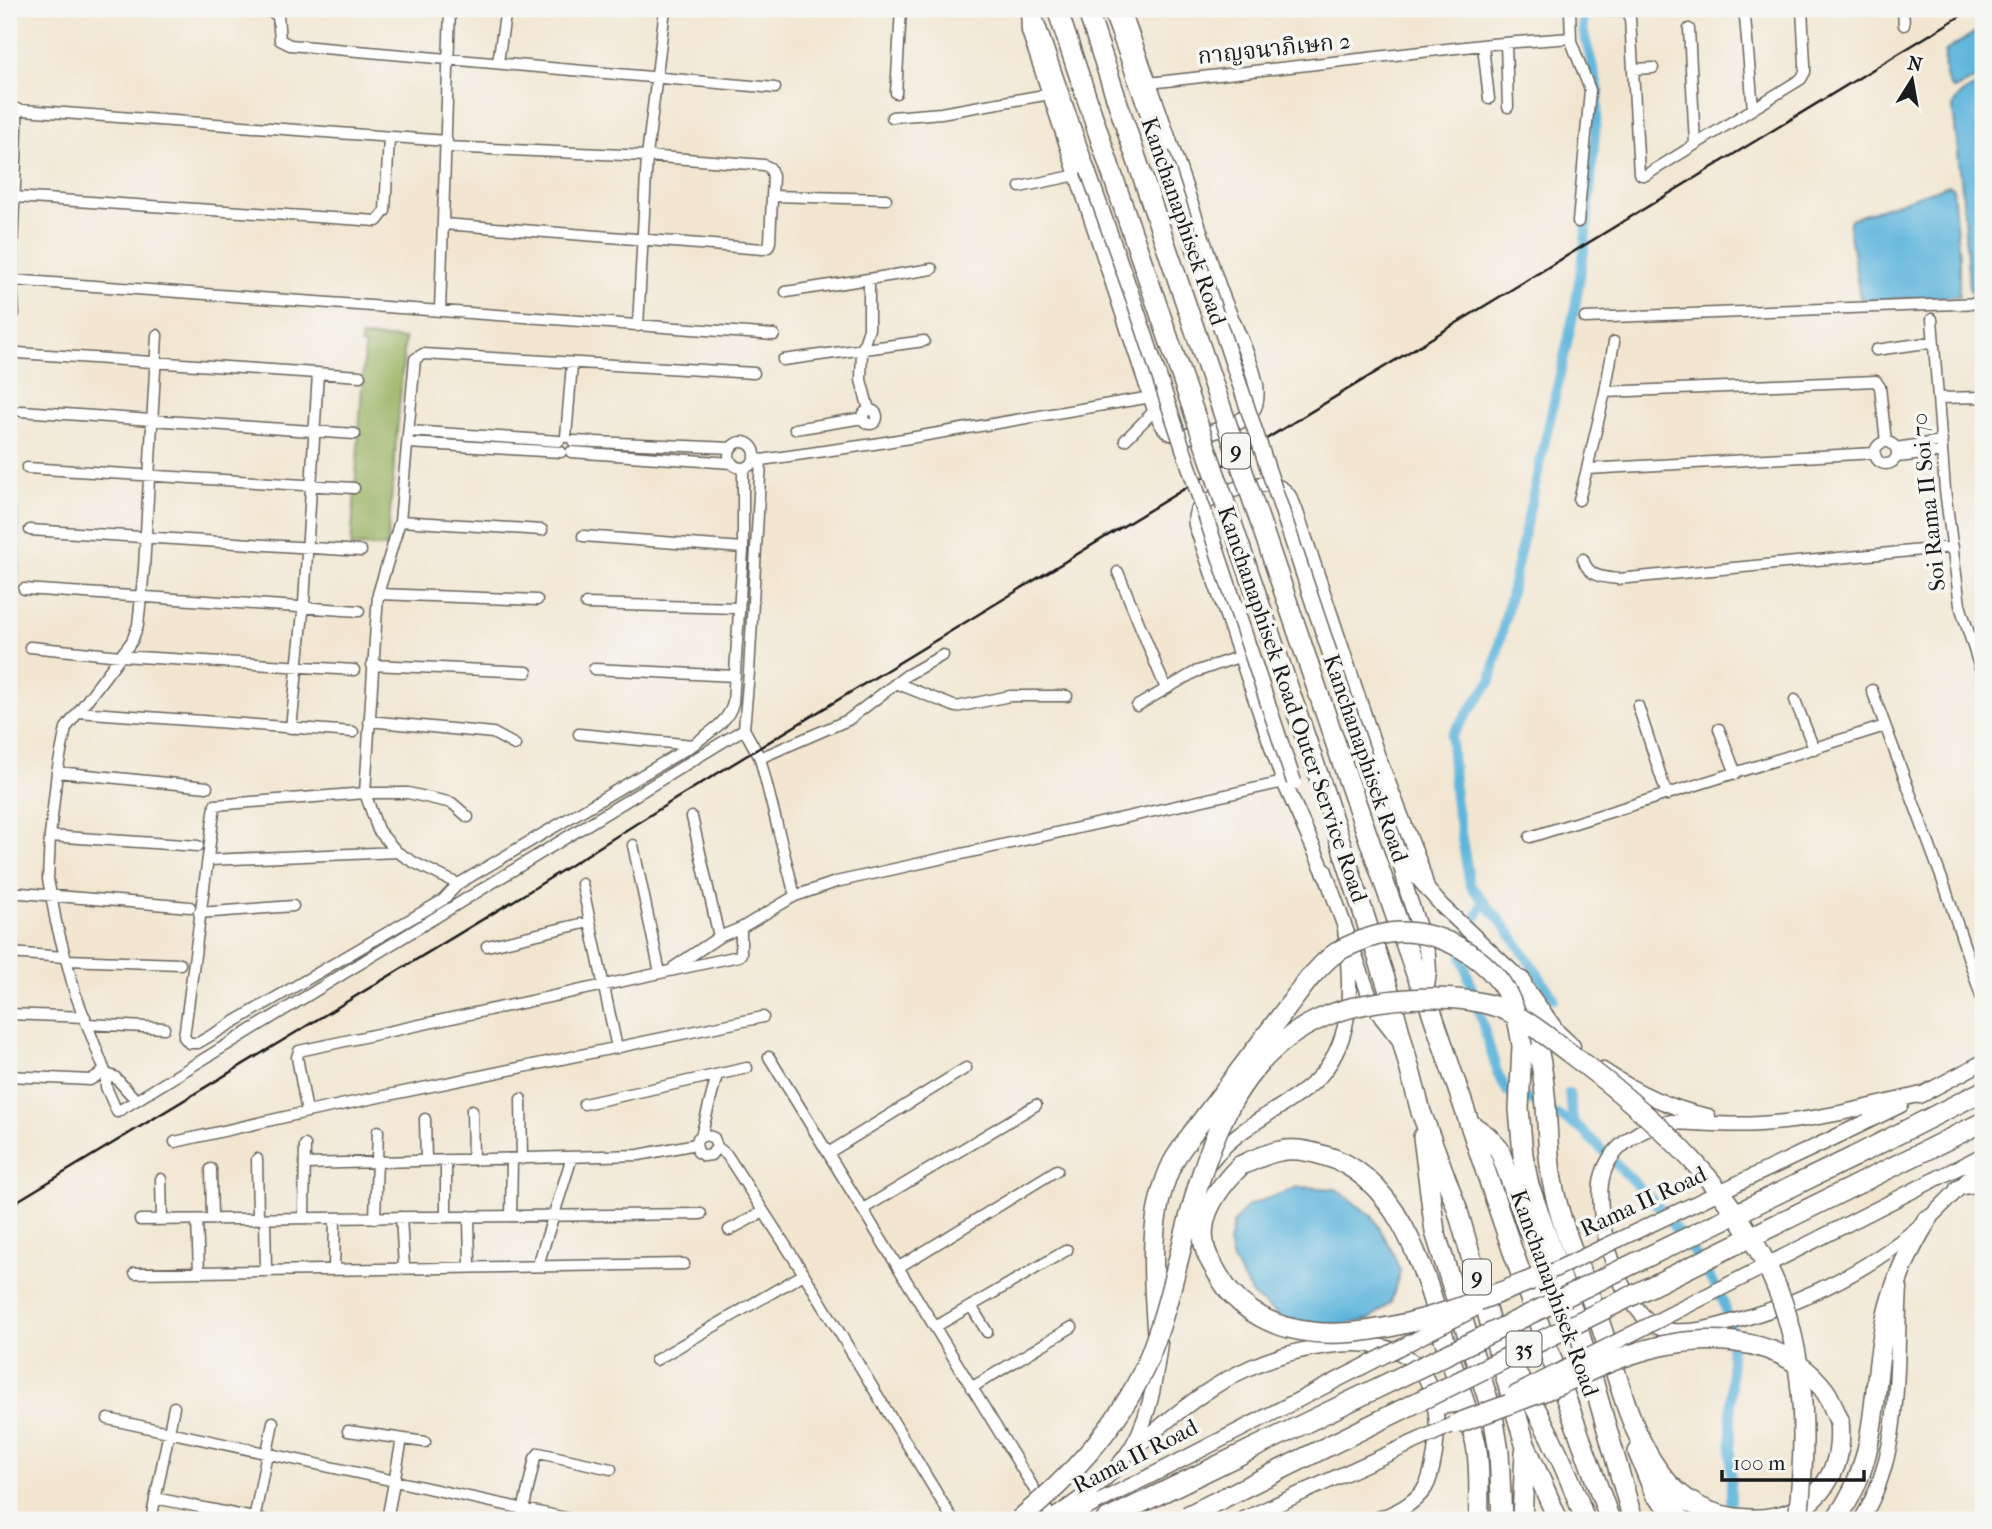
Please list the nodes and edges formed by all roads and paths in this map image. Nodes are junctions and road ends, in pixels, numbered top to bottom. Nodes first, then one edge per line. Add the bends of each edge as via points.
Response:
1 (228, 9) edge
2 (450, 9) edge
3 (506, 9) edge
4 (664, 9) edge
5 (901, 9) edge
6 (1030, 9) edge
7 (1057, 9) edge
8 (1087, 9) edge
9 (1110, 9) edge
10 (1122, 9) edge
11 (1570, 9) edge
12 (1641, 9) edge
13 (1802, 9) edge
14 (1903, 9) edge
15 (1610, 11) dead end
16 (1745, 17) dead end
17 (1630, 18) dead end
18 (1904, 25) dead end
19 (1689, 29) dead end
20 (1571, 38) junction
21 (1507, 43) junction
22 (1483, 46) junction
23 (450, 60) junction
24 (498, 62) junction
25 (1653, 68) dead end
26 (1633, 69) junction
27 (657, 79) junction
28 (1149, 83) junction
29 (775, 88) dead end
30 (896, 93) dead end
31 (1049, 94) junction
32 (1489, 99) dead end
33 (1508, 107) dead end
34 (13, 109) edge
35 (1752, 109) junction
36 (892, 117) dead end
37 (389, 138) junction
38 (447, 144) junction
39 (1695, 144) junction
40 (647, 156) junction
41 (1082, 173) junction
42 (1020, 187) dead end
43 (772, 196) junction
44 (15, 197) junction
45 (886, 198) dead end
46 (1578, 222) dead end
47 (444, 224) junction
48 (644, 239) junction
49 (932, 269) dead end
50 (11, 279) junction
51 (869, 281) junction
52 (786, 292) dead end
53 (1983, 303) edge
54 (440, 311) junction
55 (14, 314) dead end
56 (1586, 318) dead end
57 (1932, 319) dead end
58 (638, 326) junction
59 (157, 335) dead end
60 (774, 335) dead end
61 (924, 341) dead end
62 (1614, 342) dead end
63 (1933, 342) junction
64 (862, 350) junction
65 (1876, 350) dead end
66 (18, 353) dead end
67 (783, 360) dead end
68 (156, 363) junction
69 (572, 363) junction
70 (318, 373) junction
71 (754, 373) dead end
72 (360, 376) dead end
73 (1605, 392) junction
74 (1983, 397) edge
75 (1938, 398) junction
76 (1153, 404) junction
77 (21, 411) dead end
78 (868, 417) junction
79 (152, 420) junction
80 (795, 429) dead end
81 (314, 431) junction
82 (409, 431) junction
83 (355, 434) dead end
84 (1125, 440) dead end
85 (1885, 442) junction
86 (408, 443) junction
87 (874, 444) junction
88 (566, 445) junction
89 (1942, 447) junction
90 (731, 448) junction
91 (1897, 452) junction
92 (1875, 453) junction
93 (758, 458) junction
94 (732, 463) junction
95 (27, 468) dead end
96 (743, 468) junction
97 (1587, 469) junction
98 (149, 476) junction
99 (311, 487) junction
100 (354, 488) dead end
101 (1579, 500) dead end
102 (400, 521) junction
103 (30, 530) dead end
104 (542, 530) dead end
105 (583, 536) dead end
106 (146, 539) junction
107 (1952, 547) junction
108 (307, 548) junction
109 (743, 548) junction
110 (361, 551) dead end
111 (1583, 559) dead end
112 (1118, 572) dead end
113 (24, 589) dead end
114 (378, 594) junction
115 (141, 597) junction
116 (537, 600) dead end
117 (586, 604) dead end
118 (303, 606) junction
119 (738, 608) junction
120 (359, 611) dead end
121 (30, 647) dead end
122 (943, 655) dead end
123 (121, 656) junction
124 (1241, 656) junction
125 (372, 665) junction
126 (298, 667) junction
127 (594, 669) dead end
128 (354, 670) dead end
129 (527, 672) dead end
130 (735, 676) junction
131 (1983, 678) edge
132 (897, 683) junction
133 (1166, 689) junction
134 (1871, 690) dead end
135 (1067, 696) dead end
136 (1795, 700) dead end
137 (1137, 706) dead end
138 (1638, 706) dead end
139 (78, 712) junction
140 (369, 721) junction
141 (1885, 726) junction
142 (291, 728) junction
143 (744, 729) junction
144 (1719, 730) dead end
145 (353, 732) dead end
146 (579, 734) dead end
147 (516, 745) dead end
148 (693, 745) junction
149 (1814, 749) junction
150 (760, 758) junction
151 (57, 772) junction
152 (1737, 774) junction
153 (1289, 782) junction
154 (207, 787) dead end
155 (365, 793) junction
156 (1667, 795) junction
157 (468, 817) dead end
158 (692, 817) dead end
159 (50, 836) junction
160 (1530, 837) dead end
161 (633, 845) dead end
162 (198, 846) dead end
163 (1397, 849) junction
164 (397, 852) junction
165 (208, 860) junction
166 (458, 884) junction
167 (582, 884) dead end
168 (1428, 891) junction
169 (9, 892) edge
170 (50, 894) junction
171 (795, 896) junction
172 (293, 906) dead end
173 (194, 910) junction
174 (589, 922) junction
175 (741, 928) junction
176 (1345, 928) junction
177 (719, 937) junction
178 (486, 946) dead end
179 (9, 953) edge
180 (66, 958) junction
181 (180, 964) dead end
182 (663, 972) junction
183 (1521, 981) junction
184 (603, 985) junction
185 (1426, 995) junction
186 (1983, 1002) edge
187 (9, 1014) edge
188 (763, 1017) dead end
189 (86, 1021) junction
190 (164, 1028) dead end
191 (617, 1048) junction
192 (1406, 1048) junction
193 (769, 1057) dead end
194 (1983, 1062) edge
195 (747, 1068) dead end
196 (966, 1068) dead end
197 (106, 1072) junction
198 (717, 1075) junction
199 (9, 1076) edge
200 (1983, 1091) edge
201 (1926, 1093) junction
202 (521, 1099) dead end
203 (136, 1100) junction
204 (584, 1104) dead end
205 (1036, 1105) dead end
206 (472, 1110) dead end
207 (307, 1112) junction
208 (1421, 1112) junction
209 (425, 1119) dead end
210 (1983, 1122) edge
211 (1469, 1124) junction
212 (1758, 1124) junction
213 (377, 1131) dead end
214 (698, 1140) junction
215 (176, 1142) dead end
216 (305, 1145) dead end
217 (717, 1147) junction
218 (828, 1153) junction
219 (1983, 1155) edge
220 (572, 1157) junction
221 (257, 1159) dead end
222 (474, 1159) junction
223 (517, 1159) junction
224 (426, 1160) junction
225 (446, 1160) junction
226 (378, 1161) junction
227 (306, 1164) junction
228 (1983, 1166) edge
229 (211, 1169) dead end
230 (1057, 1170) dead end
231 (161, 1179) dead end
232 (1958, 1188) junction
233 (1983, 1188) edge
234 (863, 1209) junction
235 (763, 1212) junction
236 (554, 1214) junction
237 (701, 1214) dead end
238 (511, 1215) junction
239 (469, 1216) junction
240 (401, 1217) junction
241 (446, 1217) junction
242 (304, 1218) junction
243 (375, 1218) junction
244 (212, 1219) junction
245 (262, 1219) junction
246 (335, 1219) junction
247 (140, 1220) dead end
248 (162, 1220) junction
249 (197, 1220) junction
250 (1927, 1220) junction
251 (729, 1230) dead end
252 (1436, 1232) junction
253 (1067, 1250) dead end
254 (1554, 1259) junction
255 (684, 1264) dead end
256 (538, 1265) junction
257 (470, 1266) junction
258 (404, 1267) junction
259 (899, 1267) junction
260 (334, 1269) junction
261 (1902, 1269) junction
262 (266, 1270) junction
263 (199, 1271) junction
264 (135, 1273) dead end
265 (804, 1274) junction
266 (1534, 1279) junction
267 (971, 1306) junction
268 (1574, 1314) junction
269 (1601, 1326) junction
270 (934, 1327) junction
271 (1072, 1327) dead end
272 (1492, 1328) junction
273 (1442, 1330) junction
274 (988, 1332) dead end
275 (1158, 1356) junction
276 (656, 1360) dead end
277 (971, 1388) junction
278 (1463, 1401) junction
279 (1436, 1405) junction
280 (174, 1407) dead end
281 (108, 1419) dead end
282 (1630, 1420) junction
283 (273, 1422) dead end
284 (1456, 1424) junction
285 (348, 1431) dead end
286 (169, 1433) junction
287 (402, 1438) junction
288 (425, 1442) dead end
289 (1525, 1444) junction
290 (268, 1454) junction
291 (1124, 1458) junction
292 (611, 1469) dead end
293 (395, 1482) junction
294 (155, 1498) junction
295 (522, 1515) edge
296 (1183, 1518) edge
297 (1836, 1519) edge
298 (151, 1520) edge
299 (257, 1520) edge
300 (387, 1520) edge
301 (575, 1520) edge
302 (953, 1520) edge
303 (1019, 1520) edge
304 (1055, 1520) edge
305 (1106, 1520) edge
306 (1242, 1520) edge
307 (1376, 1520) edge
308 (1479, 1520) edge
309 (1502, 1520) edge
310 (1522, 1520) edge
311 (1558, 1520) edge
312 (1585, 1520) edge
313 (1610, 1520) edge
314 (1633, 1520) edge
315 (1682, 1520) edge
316 (1751, 1520) edge
317 (1798, 1520) edge
318 (1861, 1520) edge

1 - 23 street via 270,11 278,16 284,44
2 - 23 street
3 - 24 street
4 - 27 street
5 - 30 street
6 - 31 main road via 1030,31
6 - 41 main road, Kanchanaphisek Road Outer Service Road
7 - 192 highway, 9, bridge via 1320,777
8 - 185 highway, Kanchanaphisek Road / 9, bridge via 1345,771
9 - 163 main road, bridge
10 - 28 main road
11 - 20 street
12 - 15 street
13 - 35 street via 1805,72
14 - 18 street
16 - 35 street
17 - 26 street
19 - 39 street
20 - 21 street, กาญจนาภิเษก 2
20 - 46 street via 1590,90
21 - 22 street, กาญจนาภิเษก 2
21 - 33 street
22 - 28 street, กาญจนาภิเษก 2
22 - 32 street
23 - 24 street
23 - 38 street
24 - 27 street
25 - 26 street
26 - 39 street via 1639,173 1646,174
27 - 29 street
27 - 40 street
28 - 76 main road via 1256,389 1252,413 1220,431 1188,437 1163,427
31 - 36 street
31 - 41 main road
34 - 37 street
34 - 44 street
35 - 39 street
37 - 38 street
37 - 44 street via 385,211 377,221
38 - 40 street
38 - 47 street
40 - 43 street via 764,165 773,176
40 - 48 street
41 - 42 street
41 - 76 main road
41 - 153 main road, Kanchanaphisek Road Outer Service Road, bridge via 1133,298
43 - 45 street
43 - 48 street via 768,247
44 - 50 street
47 - 48 street
47 - 54 street
48 - 58 street
49 - 51 street
50 - 54 street
50 - 55 street
51 - 52 street
51 - 64 street via 869,329
53 - 56 street
54 - 58 street
57 - 63 street, Soi Rama II Soi 70
58 - 60 street
59 - 68 street
61 - 64 street
62 - 73 street
63 - 65 street
63 - 75 street, Soi Rama II Soi 70
64 - 67 street
64 - 78 street via 861,389
66 - 68 street
68 - 70 street
68 - 79 street
69 - 71 street
69 - 82 street via 418,355
69 - 88 street
70 - 72 street
70 - 81 street
73 - 85 street via 1876,381
73 - 97 street
74 - 75 street
75 - 89 street, Soi Rama II Soi 70
76 - 84 street
76 - 87 street
77 - 79 street
78 - 80 street
78 - 87 street
79 - 81 street
79 - 98 street
81 - 83 street
81 - 99 street
82 - 86 street
82 - 88 street
85 - 91 street via 1892,443
85 - 92 street
86 - 88 street
86 - 102 street
87 - 93 street
88 - 90 street
88 - 94 street
89 - 91 street
89 - 107 street, Soi Rama II Soi 70
90 - 93 street via 746,443
90 - 94 street
91 - 92 street via 1893,462 1883,464
92 - 97 street
93 - 96 street
93 - 143 street
94 - 96 street
95 - 98 street
96 - 109 street
97 - 101 street
98 - 99 street
98 - 106 street
99 - 100 street
99 - 108 street
102 - 104 street
102 - 114 street
103 - 106 street
105 - 109 street
106 - 108 street
106 - 115 street
107 - 111 street via 1630,579 1597,577
107 - 131 street, Soi Rama II Soi 70 via 1960,605
108 - 110 street
108 - 118 street
109 - 119 street
112 - 133 street
113 - 115 street
114 - 116 street
114 - 125 street
115 - 118 street
115 - 123 street via 138,625
117 - 119 street
118 - 120 street
118 - 126 street
119 - 130 street
121 - 123 street
122 - 132 street
123 - 126 street
123 - 139 street
124 - 133 street via 1195,672
124 - 153 main road
124 - 168 main road via 1195,515 1200,507 1227,493 1267,483 1288,495 1300,524
125 - 129 street
125 - 140 street
126 - 128 street
126 - 142 street
127 - 130 street
130 - 148 street via 730,713
132 - 135 street via 956,706 1010,696
132 - 150 street via 848,720
133 - 137 street
134 - 141 street
136 - 149 street
138 - 156 street
139 - 142 street
139 - 151 street via 66,728
140 - 147 street via 494,733
140 - 155 street
141 - 149 street
141 - 186 street
142 - 145 street
143 - 150 street
143 - 203 street
144 - 152 street
146 - 148 street
148 - 166 street
149 - 152 street
150 - 171 street
151 - 154 street
151 - 159 street
152 - 156 street
153 - 171 street via 836,882
153 - 176 main road, Kanchanaphisek Road Outer Service Road
155 - 157 street via 431,797 452,803
155 - 164 street via 378,830
155 - 165 street via 215,805
156 - 160 street
158 - 177 street
159 - 162 street
159 - 170 street
161 - 182 street
163 - 168 main road
163 - 185 main road via 1429,955
164 - 165 street
164 - 166 street
165 - 173 street
166 - 173 street via 443,900 198,1043 189,1043 184,1037
167 - 174 street
168 - 183 main road
169 - 170 street
170 - 173 street
170 - 180 street
171 - 175 street
172 - 173 street
174 - 178 street
174 - 184 street
175 - 177 street
175 - 182 street via 739,956
176 - 192 main road, Kanchanaphisek Road Outer Service Road via 1371,1000
176 - 275 main road via 1350,1006 1342,1039 1319,1077 1238,1133 1199,1177 1178,1227
177 - 182 street
179 - 180 street
180 - 181 street
180 - 189 street
182 - 184 street
183 - 212 main road via 1558,1032 1628,1085 1682,1111
183 - 269 highway via 1545,1095 1558,1205
184 - 191 street
184 - 207 street via 299,1051
185 - 211 highway, Kanchanaphisek Road / 9
187 - 189 street
188 - 191 street
189 - 190 street
189 - 197 street
191 - 207 street
192 - 208 highway, 9
193 - 218 street
194 - 201 main road, Rama II Road
195 - 198 street
196 - 218 street
197 - 199 street via 90,1080
197 - 203 street
197 - 203 street via 106,1087 117,1112
198 - 204 street
198 - 214 street
200 - 305 highway, Rama II Road / 35, bridge
201 - 212 main road via 1866,1108
201 - 266 main road, Rama II Road, bridge
202 - 223 street
205 - 234 street
206 - 222 street
207 - 215 street
208 - 252 highway
208 - 272 highway, 9 via 1457,1208
209 - 224 street
210 - 296 highway, 35, bridge
211 - 254 highway via 1499,1149 1530,1233
211 - 313 highway, Kanchanaphisek Road / 9
212 - 250 main road via 1664,1123 1621,1146 1603,1171 1600,1200 1617,1273 1649,1322 1682,1332 1753,1315 1828,1287 1892,1248
213 - 226 street
214 - 217 street via 710,1136
214 - 217 street via 698,1152 704,1156
214 - 220 street via 649,1154
216 - 227 street
217 - 235 street via 727,1155
218 - 234 street
219 - 284 main road, 35, bridge
220 - 223 street
220 - 236 street
221 - 245 street
222 - 223 street
222 - 225 street
223 - 238 street
224 - 225 street
224 - 226 street
225 - 241 street
226 - 227 street
226 - 243 street
227 - 242 street
228 - 232 main road
229 - 244 street
230 - 259 street
231 - 248 street
232 - 233 main road
232 - 250 main road
234 - 259 street
235 - 251 street
235 - 265 street
236 - 237 street
236 - 238 street
236 - 256 street
238 - 239 street
239 - 241 street
239 - 257 street
240 - 241 street
240 - 243 street
240 - 258 street
242 - 245 street
242 - 246 street
243 - 246 street
244 - 245 street
244 - 249 street
245 - 262 street
246 - 260 street
247 - 248 street
248 - 249 street
249 - 263 street
250 - 261 highway
252 - 273 highway
252 - 309 highway via 1493,1415
253 - 267 street
254 - 268 highway
254 - 275 highway, bridge via 1523,1155 1519,1109 1522,1046 1512,1003 1501,983 1465,950 1434,937 1398,932 1378,936 1342,949 1308,980 1173,1162 1158,1210 1152,1264
255 - 256 street
256 - 257 street
257 - 258 street
258 - 260 street
259 - 270 street
260 - 262 street
261 - 297 highway via 1886,1318 1867,1457
261 - 318 main road via 1890,1443 1877,1490
262 - 263 street
263 - 264 street
265 - 276 street
265 - 302 street
266 - 273 highway, bridge via 1427,1319 1408,1324 1326,1333 1283,1325 1240,1301 1208,1257 1204,1241 1210,1202 1240,1166 1281,1150 1331,1157 1365,1177 1407,1233 1430,1290
266 - 304 main road, Rama II Road, bridge
267 - 270 street
267 - 274 street
268 - 269 highway
268 - 314 highway
269 - 282 highway
270 - 277 street
271 - 277 street
272 - 289 highway, 9
272 - 312 highway via 1542,1418
273 - 278 highway
275 - 291 main road via 1146,1412
277 - 304 street
278 - 279 highway
278 - 308 highway via 1476,1442
279 - 291 main road via 1420,1371 1396,1351 1358,1344 1313,1348 1265,1360 1216,1384
279 - 307 main road via 1435,1449 1426,1487 1413,1502
280 - 286 street
281 - 286 street
282 - 315 highway via 1651,1486
282 - 316 highway via 1670,1486 1696,1507
283 - 290 street
284 - 306 main road, 35, bridge
284 - 316 highway, bridge via 1629,1354 1705,1340 1756,1345 1801,1367 1826,1393 1839,1420 1841,1445 1835,1468 1811,1499 1776,1518
285 - 287 street
286 - 290 street
286 - 294 street
287 - 288 street
287 - 293 street
289 - 310 highway
289 - 311 highway, 9
290 - 293 street
290 - 299 street
291 - 304 main road
292 - 295 street via 539,1454
293 - 295 street
293 - 300 street
294 - 298 street
294 - 299 street
295 - 301 street
303 - 317 highway, bridge via 1094,1447 1137,1383 1171,1289 1210,1149 1224,1114 1245,1081 1283,1042 1322,1018 1363,1006 1436,999 1495,1007 1550,1038 1644,1112 1733,1210 1773,1279 1795,1349 1803,1434

